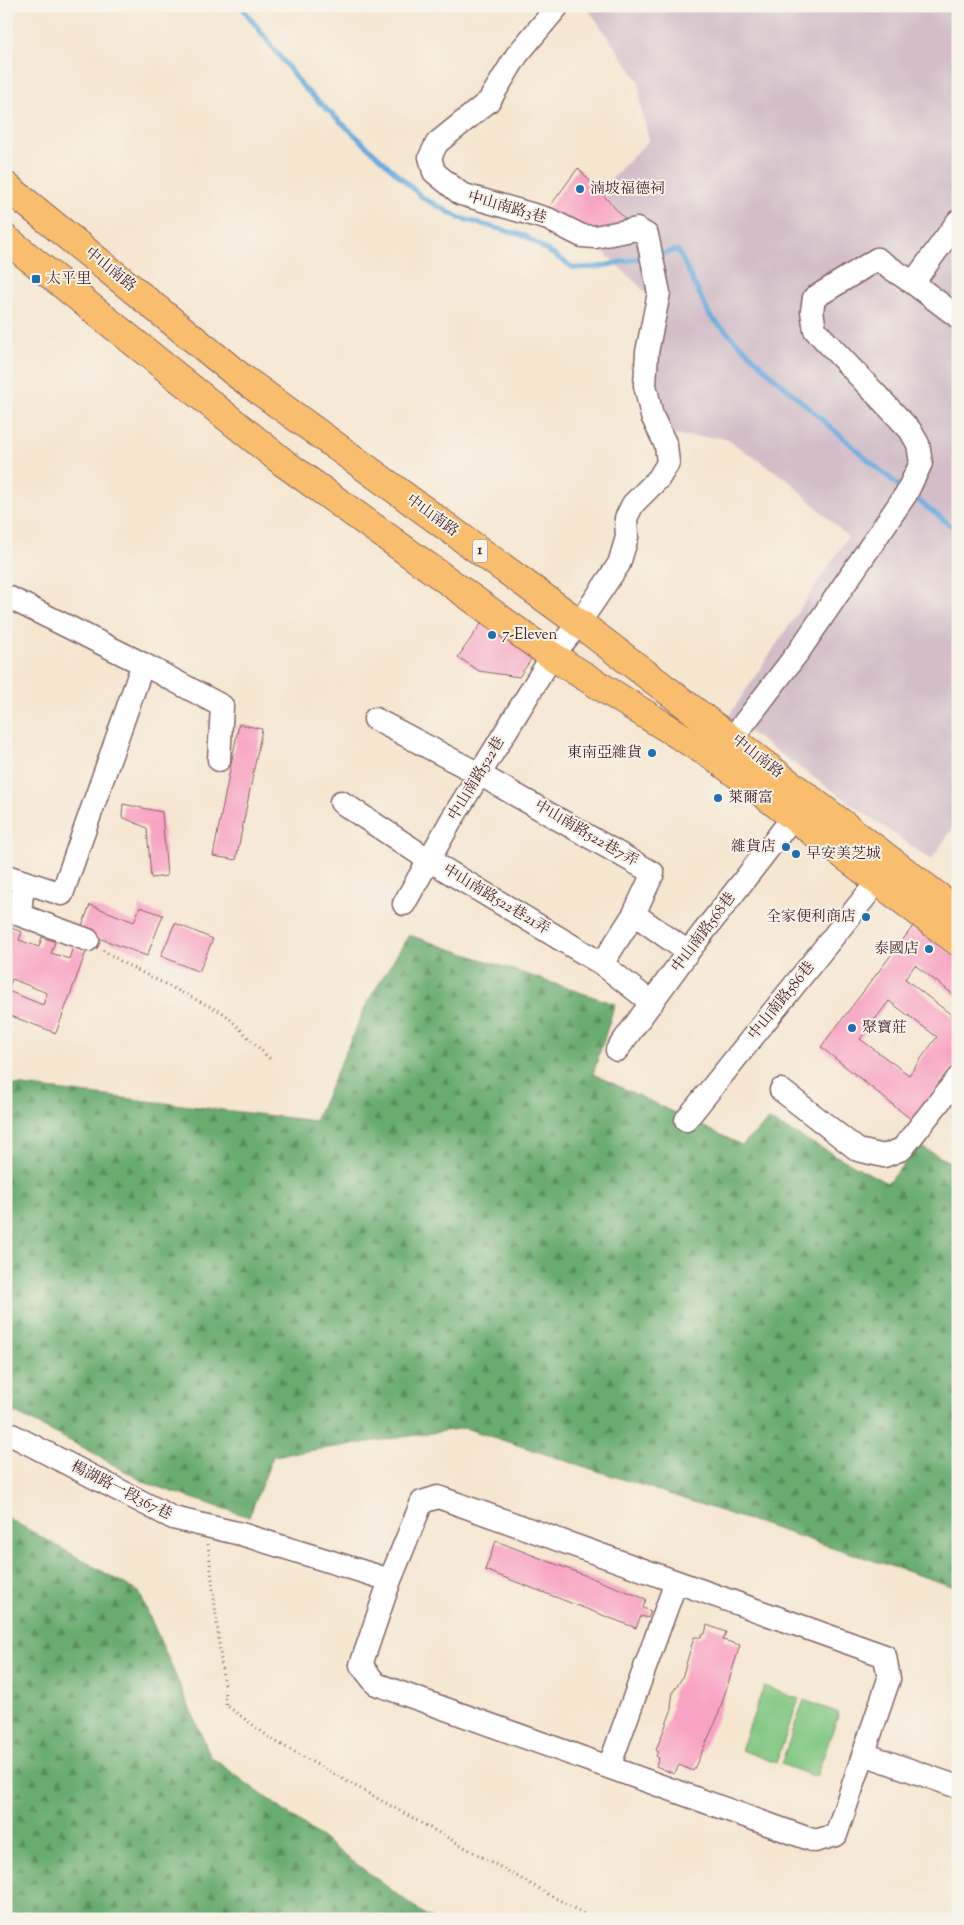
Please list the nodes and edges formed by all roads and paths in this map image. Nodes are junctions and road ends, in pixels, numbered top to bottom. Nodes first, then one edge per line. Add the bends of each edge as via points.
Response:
1 (558, 6) edge
2 (6, 186) edge
3 (958, 221) edge
4 (6, 239) edge
5 (913, 282) junction
6 (659, 294) joint
7 (958, 317) edge
8 (6, 596) edge
9 (580, 623) junction
10 (552, 656) junction
11 (143, 664) junction
12 (375, 719) dead end
13 (725, 749) junction
14 (219, 760) dead end
15 (479, 774) junction
16 (342, 802) dead end
17 (793, 817) junction
18 (429, 860) junction
19 (15, 879) edge
20 (878, 882) junction
21 (404, 904) dead end
22 (958, 912) edge
23 (634, 914) junction
24 (88, 940) joint
25 (958, 942) edge
26 (688, 952) junction
27 (602, 964) junction
28 (652, 1003) junction
29 (617, 1050) dead end
30 (270, 1059) dead end
31 (958, 1078) edge
32 (781, 1090) dead end
33 (686, 1120) dead end
34 (6, 1432) edge
35 (206, 1526) junction
36 (390, 1580) junction
37 (676, 1582) junction
38 (864, 1754) junction
39 (609, 1767) junction
40 (958, 1787) edge
41 (593, 1919) edge

1 - 6 street, 中山南路3巷 via 517,55 489,101 436,143 430,157 434,172 461,194 548,219 582,236 595,238 637,229 647,235
2 - 9 main road, 中山南路 / 1 via 238,375
3 - 5 street
4 - 10 main road, 中山南路 / 1 via 284,463
5 - 7 street
5 - 13 street via 877,259 814,298 812,311 816,330 910,430 918,444 920,463 906,494 798,651
6 - 9 street, 中山南路522巷 via 647,352 645,386 652,416 666,445 668,463 659,478 633,504 626,518 627,537 619,564
8 - 11 street
9 - 10 street, 中山南路522巷
9 - 13 main road, 中山南路 / 1
10 - 13 main road, 中山南路 / 1
10 - 15 street, 中山南路522巷
11 - 14 street via 222,706
11 - 19 street via 62,894
12 - 15 street
13 - 17 main road, 中山南路 / 1
13 - 22 main road, 中山南路 / 1
15 - 18 street, 中山南路522巷
15 - 23 street, 中山南路522巷7弄 via 653,873
16 - 18 street, 中山南路522巷21弄
17 - 20 main road, 中山南路 / 1
17 - 26 street, 中山南路568巷
18 - 21 street, 中山南路522巷
18 - 27 street, 中山南路522巷21弄
19 - 24 street via 20,915
20 - 25 main road, 中山南路 / 1
20 - 33 street, 中山南路586巷
23 - 26 street
23 - 27 street
24 - 30 path via 125,964 226,1014
26 - 28 street, 中山南路568巷
27 - 28 street, 中山南路522巷21弄
28 - 29 street, 中山南路568巷
31 - 32 street via 902,1149 884,1156 858,1150
34 - 35 street, 楊湖路一段367巷 via 173,1518
35 - 36 street, 楊湖路一段367巷
35 - 41 path via 226,1705 273,1740
36 - 37 street via 422,1502 438,1497
36 - 39 street via 361,1665 376,1684
37 - 38 street via 885,1656 889,1679
37 - 39 street
38 - 39 street via 836,1835 815,1841
38 - 40 street

